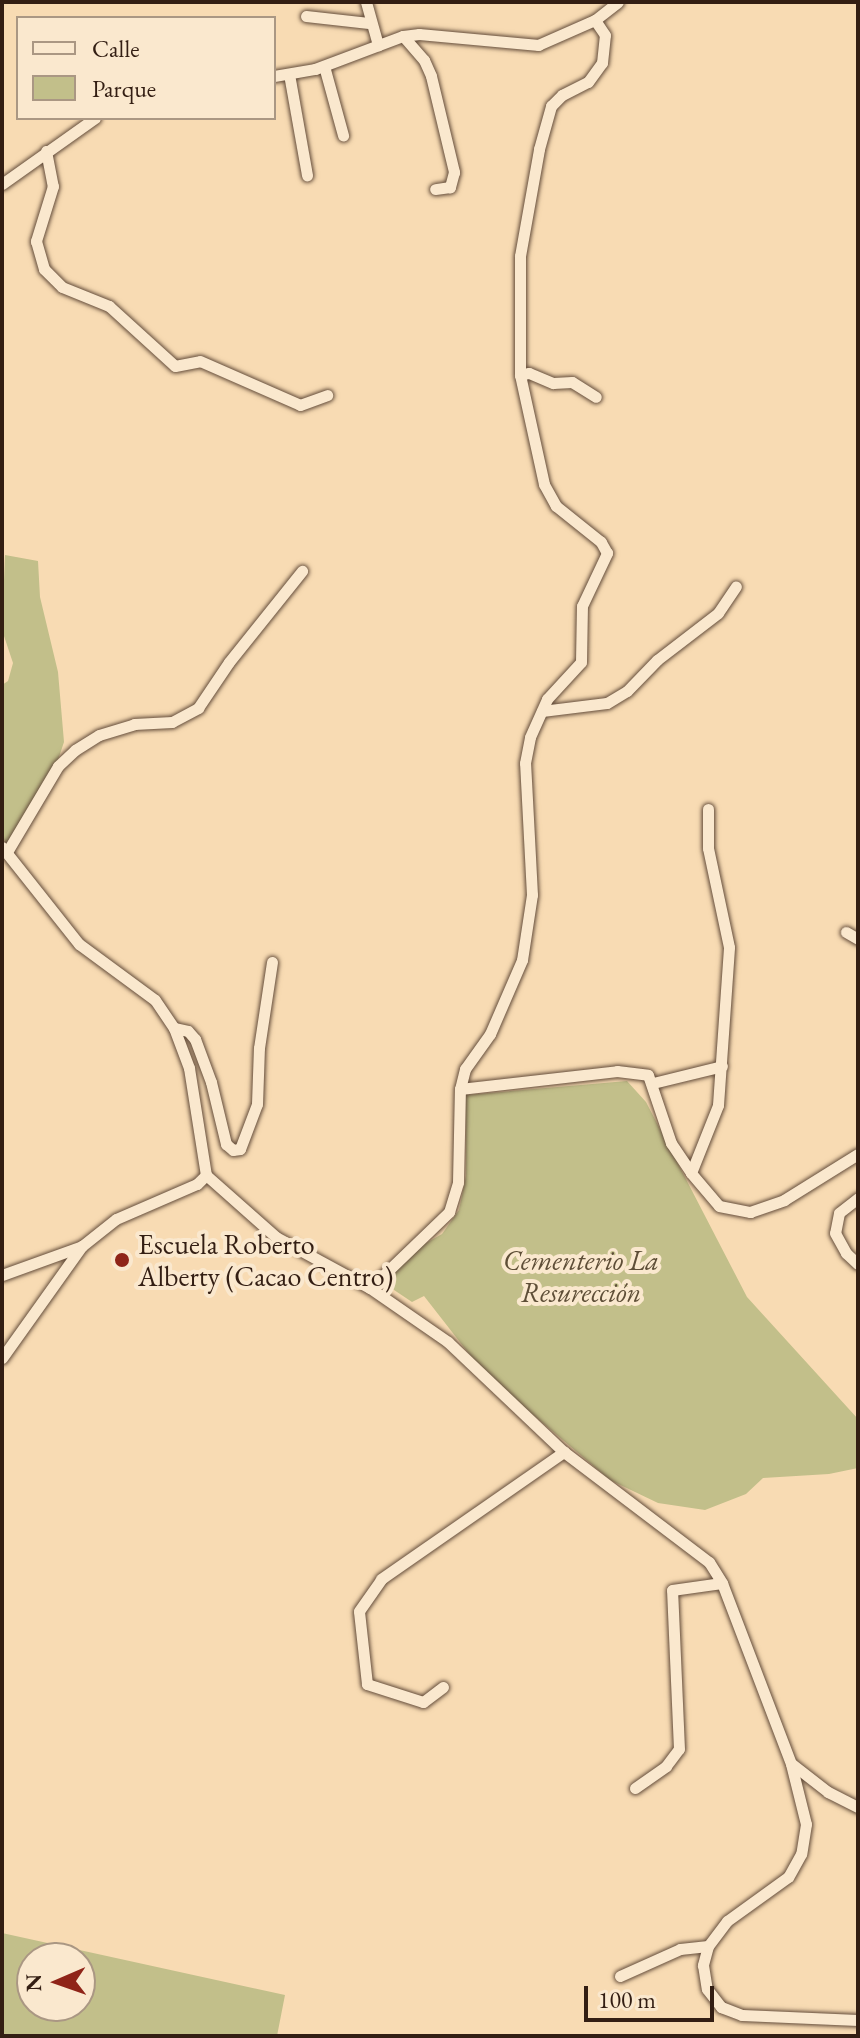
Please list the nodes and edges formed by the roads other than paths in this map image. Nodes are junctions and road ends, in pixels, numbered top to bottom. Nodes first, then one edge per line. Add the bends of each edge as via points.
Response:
1 (366, 2) edge
2 (618, 2) edge
3 (306, 16) dead end
4 (595, 20) junction
5 (369, 23) junction
6 (403, 36) junction
7 (378, 45) junction
8 (324, 66) junction
9 (289, 74) junction
10 (276, 76) edge
11 (92, 120) edge
12 (343, 135) dead end
13 (46, 151) junction
14 (307, 175) dead end
15 (2, 184) edge
16 (435, 189) dead end
17 (520, 375) junction
18 (327, 395) dead end
19 (596, 397) dead end
20 (302, 571) dead end
21 (736, 586) dead end
22 (542, 711) junction
23 (708, 809) dead end
24 (4, 850) edge
25 (846, 932) dead end
26 (858, 939) edge
27 (272, 962) dead end
28 (174, 1028) junction
29 (722, 1066) junction
30 (653, 1083) junction
31 (460, 1089) junction
32 (858, 1154) edge
33 (691, 1173) junction
34 (206, 1175) junction
35 (858, 1198) edge
36 (82, 1246) junction
37 (858, 1264) edge
38 (2, 1275) edge
39 (370, 1288) junction
40 (2, 1358) edge
41 (564, 1452) junction
42 (722, 1583) junction
43 (443, 1687) dead end
44 (791, 1764) junction
45 (635, 1788) dead end
46 (858, 1807) edge
47 (708, 1946) junction
48 (620, 1976) dead end
49 (858, 2020) edge

1 - 5 street
2 - 4 street
3 - 5 street
4 - 6 street via 538,45
4 - 17 street via 605,35 602,63 588,82 551,106 539,149 520,256
5 - 7 street
6 - 7 street
6 - 16 street via 431,76 454,172 450,187
7 - 8 street
8 - 9 street
8 - 12 street
9 - 10 street
9 - 14 street
11 - 13 street
13 - 15 street
13 - 18 street via 53,186 36,241 44,269 62,287 109,306 175,366 200,361 300,405
17 - 19 street via 572,382
17 - 22 street via 544,484 556,506 601,542 607,553 582,606 581,662
20 - 24 street via 198,708 172,722 134,724 99,735 75,750 58,766
21 - 22 street via 718,613 657,660 627,691 607,703
22 - 31 street via 525,763 532,895 522,960 490,1034 465,1069
23 - 29 street via 708,848 729,947
24 - 28 street via 79,944 155,1000
25 - 26 street
27 - 28 street via 257,1104 240,1149 226,1144 195,1039
28 - 34 street via 189,1068
29 - 30 street
29 - 33 street via 718,1105
30 - 31 street via 648,1075 617,1071
30 - 33 street via 671,1143
31 - 39 street via 458,1182 449,1212
32 - 33 street via 784,1200 750,1212 719,1206
34 - 36 street via 197,1184 116,1219
34 - 39 street via 276,1237
35 - 37 street via 839,1213 835,1233
36 - 38 street
36 - 40 street
39 - 41 street via 448,1342
41 - 42 street via 685,1541 709,1562
41 - 43 street via 381,1579 359,1611 367,1684 423,1702
42 - 44 street
42 - 45 street via 672,1590 679,1749 666,1766
44 - 46 street
44 - 47 street via 806,1824 801,1854 788,1877 727,1921
47 - 48 street via 680,1949
47 - 49 street via 703,1965 707,1989 721,2007 742,2015

